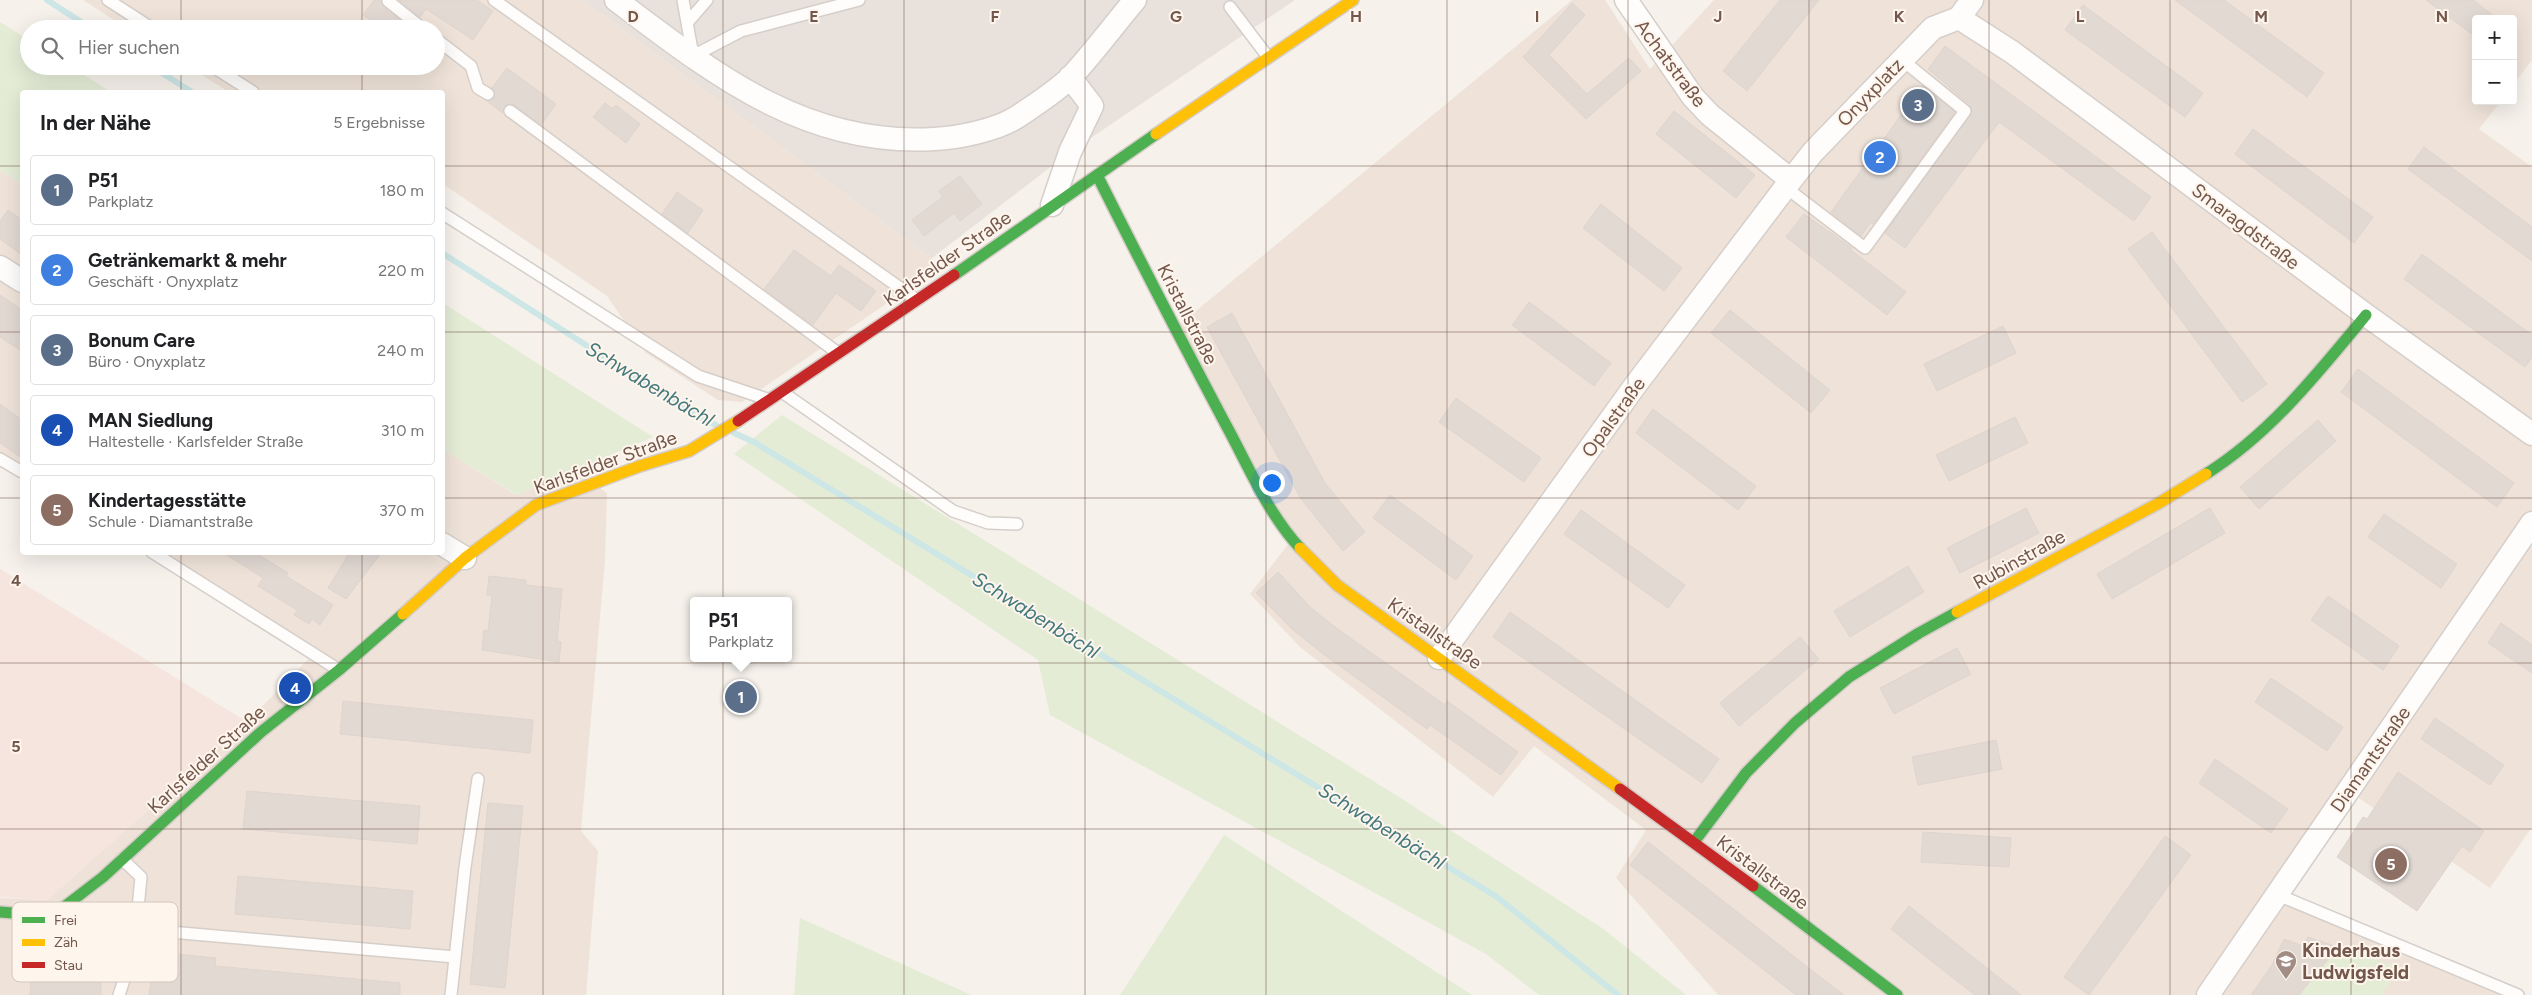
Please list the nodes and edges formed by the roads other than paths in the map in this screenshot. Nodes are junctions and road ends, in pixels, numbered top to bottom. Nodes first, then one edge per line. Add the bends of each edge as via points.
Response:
1 (108, 0) edge
2 (494, 0) edge
3 (616, 0) edge
4 (683, 0) edge
5 (707, 0) edge
6 (859, 0) edge
7 (1135, 0) edge
8 (1353, 0) edge
9 (1626, 0) edge
10 (1972, 0) edge
11 (388, 1) edge
12 (1230, 7) dead end
13 (1959, 18) junction
14 (139, 20) edge
15 (412, 20) edge
16 (687, 23) junction
17 (445, 46) edge
18 (693, 56) junction
19 (1268, 57) junction
20 (1901, 59) junction
21 (227, 75) edge
22 (1070, 77) junction
23 (251, 90) edge
24 (488, 94) dead end
25 (510, 111) dead end
26 (1097, 175) junction
27 (1788, 184) junction
28 (1052, 205) junction
29 (445, 215) edge
30 (0, 267) edge
31 (20, 280) edge
32 (918, 302) junction
33 (2366, 315) junction
34 (838, 353) junction
35 (782, 392) junction
36 (771, 400) junction
37 (2532, 434) edge
38 (0, 458) edge
39 (20, 471) edge
40 (2532, 523) edge
41 (1017, 524) dead end
42 (445, 546) edge
43 (157, 555) edge
44 (465, 558) junction
45 (1439, 658) junction
46 (339, 670) junction
47 (478, 780) dead end
48 (1694, 842) junction
49 (122, 859) junction
50 (2278, 895) junction
51 (70, 902) edge
52 (139, 902) edge
53 (178, 933) edge
54 (455, 958) junction
55 (123, 982) edge
56 (119, 995) edge
57 (451, 995) edge
58 (1897, 995) edge
59 (2208, 995) edge
60 (2518, 995) edge

1 - 14 lane
2 - 32 lane
3 - 18 street
4 - 16 lane
5 - 16 lane
6 - 18 lane via 741,31
7 - 22 street
8 - 19 street, Karlsfelder Straße
9 - 27 street, Achatstraße via 1693,97
10 - 13 street
11 - 15 lane
12 - 19 lane
13 - 20 street, Onyxplatz via 1933,28
13 - 33 street, Smaragdstraße via 2012,52
16 - 18 lane
17 - 24 lane via 471,66 478,88
18 - 22 street via 774,107 808,122 847,133 902,141 960,138 1016,118
19 - 26 street, Karlsfelder Straße
20 - 27 street, Onyxplatz via 1813,152
20 - 27 lane via 1965,111 1864,248
21 - 23 lane
22 - 28 street via 1092,106 1070,152
25 - 34 lane
26 - 28 street, Karlsfelder Straße
26 - 45 street, Kristallstraße via 1262,492 1292,539 1337,585
27 - 45 street, Opalstraße via 1629,395
28 - 32 street, Karlsfelder Straße
29 - 36 lane via 698,376
30 - 31 street
32 - 34 street, Karlsfelder Straße
33 - 37 street, Smaragdstraße
33 - 48 street, Rubinstraße via 2305,389 2236,455 2159,503 1919,633 1848,677 1795,723 1746,773
34 - 35 street, Karlsfelder Straße
35 - 36 street, Karlsfelder Straße
35 - 41 lane via 953,511 988,522
36 - 44 street, Karlsfelder Straße via 689,451 536,505
38 - 39 lane
40 - 50 street, Diamantstraße
42 - 44 street
43 - 46 lane
44 - 46 street, Karlsfelder Straße
45 - 48 street, Kristallstraße
46 - 49 street, Karlsfelder Straße via 261,732
47 - 54 lane
48 - 58 street, Kristallstraße
49 - 51 street, Karlsfelder Straße
49 - 52 lane via 141,878
50 - 59 street, Diamantstraße
50 - 60 lane
53 - 54 lane
54 - 57 lane
55 - 56 lane

